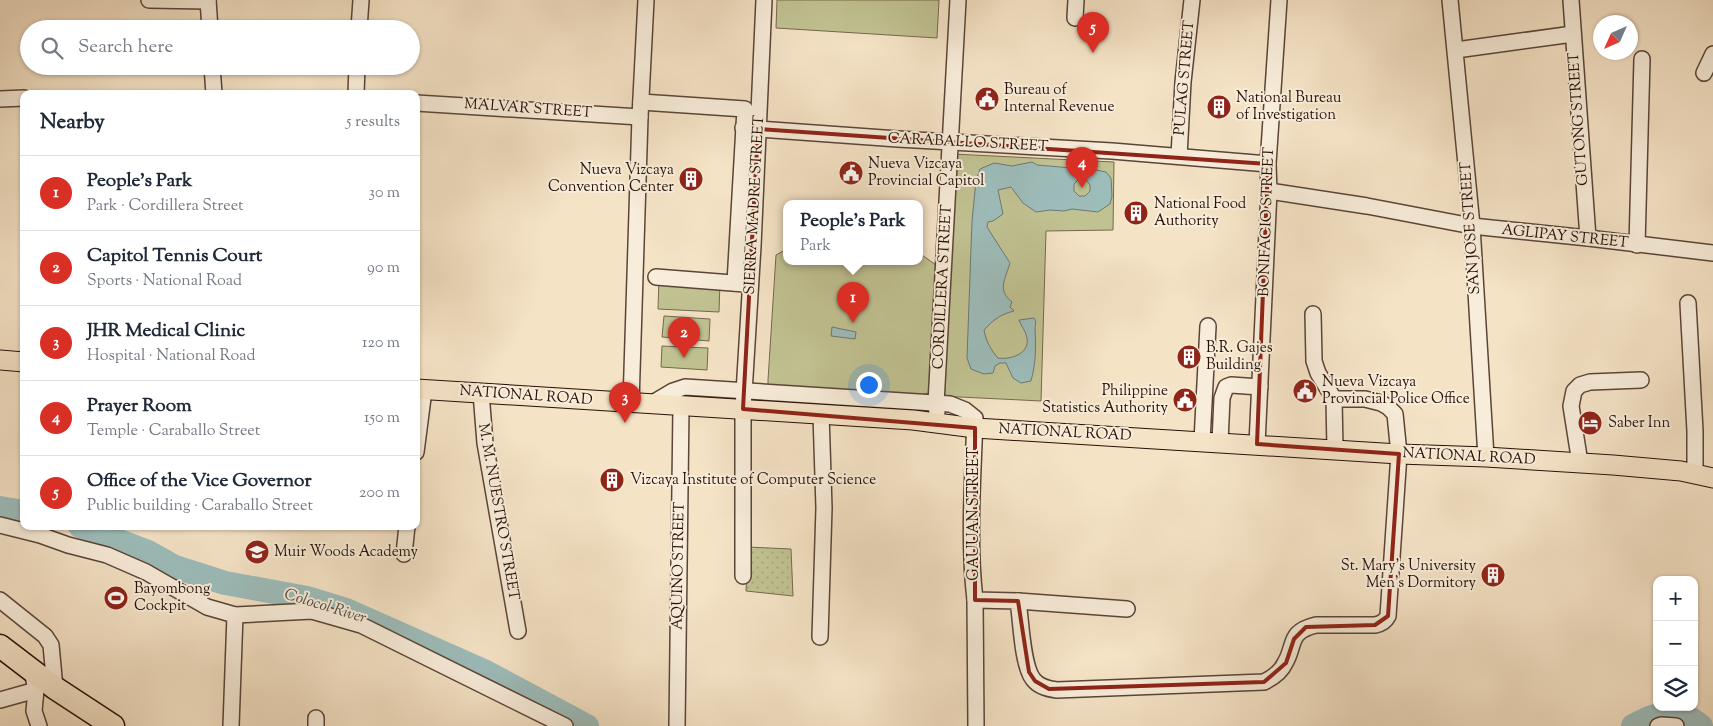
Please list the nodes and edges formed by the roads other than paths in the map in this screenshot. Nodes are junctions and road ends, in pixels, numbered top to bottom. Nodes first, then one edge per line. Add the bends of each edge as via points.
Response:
1 (148, 0) edge
2 (208, 0) edge
3 (361, 0) edge
4 (646, 0) edge
5 (764, 0) edge
6 (958, 0) edge
7 (1076, 0) edge
8 (1192, 0) edge
9 (1279, 0) edge
10 (1450, 0) edge
11 (1571, 0) edge
12 (1075, 18) dead end
13 (209, 20) edge
14 (360, 20) edge
15 (1573, 34) junction
16 (1456, 50) junction
17 (1713, 54) edge
18 (1642, 59) dead end
19 (1704, 73) dead end
20 (213, 75) edge
21 (357, 75) edge
22 (214, 90) edge
23 (356, 90) edge
24 (20, 98) edge
25 (0, 99) edge
26 (420, 103) edge
27 (640, 109) junction
28 (743, 128) junction
29 (758, 129) junction
30 (951, 142) junction
31 (1179, 156) junction
32 (1268, 164) junction
33 (1269, 191) junction
34 (1472, 226) junction
35 (1588, 238) junction
36 (1636, 245) junction
37 (1713, 253) edge
38 (656, 277) dead end
39 (735, 283) junction
40 (751, 284) junction
41 (1688, 303) dead end
42 (1313, 314) dead end
43 (1208, 326) dead end
44 (0, 360) edge
45 (20, 362) edge
46 (1641, 380) dead end
47 (1260, 387) junction
48 (420, 389) edge
49 (481, 393) junction
50 (1334, 399) junction
51 (744, 400) junction
52 (631, 403) junction
53 (936, 403) junction
54 (651, 404) junction
55 (680, 407) junction
56 (821, 414) junction
57 (938, 423) junction
58 (975, 428) junction
59 (1211, 441) junction
60 (1257, 444) junction
61 (1336, 449) junction
62 (1399, 454) junction
63 (1486, 457) junction
64 (1580, 463) junction
65 (1704, 476) edge
66 (0, 525) edge
67 (407, 530) edge
68 (404, 554) dead end
69 (743, 576) dead end
70 (0, 600) edge
71 (975, 600) junction
72 (1018, 601) junction
73 (1127, 609) dead end
74 (235, 615) junction
75 (518, 631) dead end
76 (820, 637) dead end
77 (0, 646) edge
78 (41, 683) junction
79 (0, 700) edge
80 (39, 726) edge
81 (114, 726) edge
82 (231, 726) edge
83 (565, 726) edge
84 (677, 726) edge
85 (976, 726) edge
86 (1658, 726) edge
87 (1676, 726) edge

1 - 2 street
2 - 13 street
3 - 14 street
4 - 27 street
5 - 29 street, SIERRA MADRE STREET
6 - 30 street, CORDILLERA STREET
7 - 12 street
8 - 31 street, PULAG STREET
9 - 32 street, BONIFACIO STREET
10 - 16 street, SAN JOSE STREET
11 - 15 street, GUTONG STREET
15 - 16 street
15 - 35 street, GUTONG STREET
16 - 34 street, SAN JOSE STREET
17 - 19 street
18 - 36 street
20 - 22 street
21 - 23 street
24 - 25 street
26 - 27 street, MALVAR STREET
27 - 28 street, MALVAR STREET via 745,109
27 - 52 street
28 - 29 street, CARABALLO STREET
28 - 39 street
29 - 30 street, CARABALLO STREET
29 - 40 street, SIERRA MADRE STREET
30 - 31 street, CARABALLO STREET
30 - 53 street, CORDILLERA STREET
31 - 32 street, CARABALLO STREET
32 - 33 street, BONIFACIO STREET
33 - 34 street, AGLIPAY STREET
33 - 47 street, BONIFACIO STREET
34 - 35 street, AGLIPAY STREET
34 - 63 street, SAN JOSE STREET
35 - 36 street, AGLIPAY STREET
36 - 37 street, AGLIPAY STREET
38 - 39 street
39 - 40 street
40 - 51 street, SIERRA MADRE STREET
41 - 65 street via 1695,431
42 - 50 street via 1314,361
43 - 59 street
44 - 45 main road
46 - 64 street via 1590,382 1574,391 1571,406
47 - 59 street via 1230,385 1224,390
47 - 60 street, BONIFACIO STREET
48 - 49 main road, NATIONAL ROAD
49 - 52 main road, NATIONAL ROAD
49 - 75 street, M. M. NUESTRO STREET via 485,443
50 - 61 street
50 - 62 street via 1365,399 1388,407 1395,414
51 - 53 street
51 - 54 street via 680,388
51 - 55 main road, NATIONAL ROAD
51 - 56 main road, NATIONAL ROAD
51 - 69 street, SIERRA MADRE STREET
52 - 54 main road, NATIONAL ROAD
53 - 57 street, CORDILLERA STREET
53 - 58 street via 965,410 975,418
54 - 55 main road, NATIONAL ROAD
55 - 84 street, AQUINO STREET
56 - 57 main road, NATIONAL ROAD
56 - 76 street via 824,517
57 - 58 main road, NATIONAL ROAD
58 - 59 main road, NATIONAL ROAD
58 - 71 street, GAUUAN STREET via 972,556
59 - 60 main road, NATIONAL ROAD
60 - 61 main road, NATIONAL ROAD
61 - 62 main road, NATIONAL ROAD
62 - 63 main road, NATIONAL ROAD
62 - 72 street via 1388,616 1381,624 1375,625 1306,627 1294,639 1286,663 1274,677 1264,682 1057,690 1044,687 1031,677
63 - 64 main road, NATIONAL ROAD
64 - 65 main road, NATIONAL ROAD
66 - 74 street via 107,555 146,572 207,607
67 - 68 street
70 - 78 street via 45,636 51,645
71 - 72 street, GAUUAN STREET
71 - 85 street, GAUUAN STREET
72 - 73 street, GAUUAN STREET
74 - 82 street
74 - 83 street via 312,612 361,625
77 - 78 highway
78 - 79 street
78 - 80 street via 34,711
78 - 81 highway
86 - 87 street

